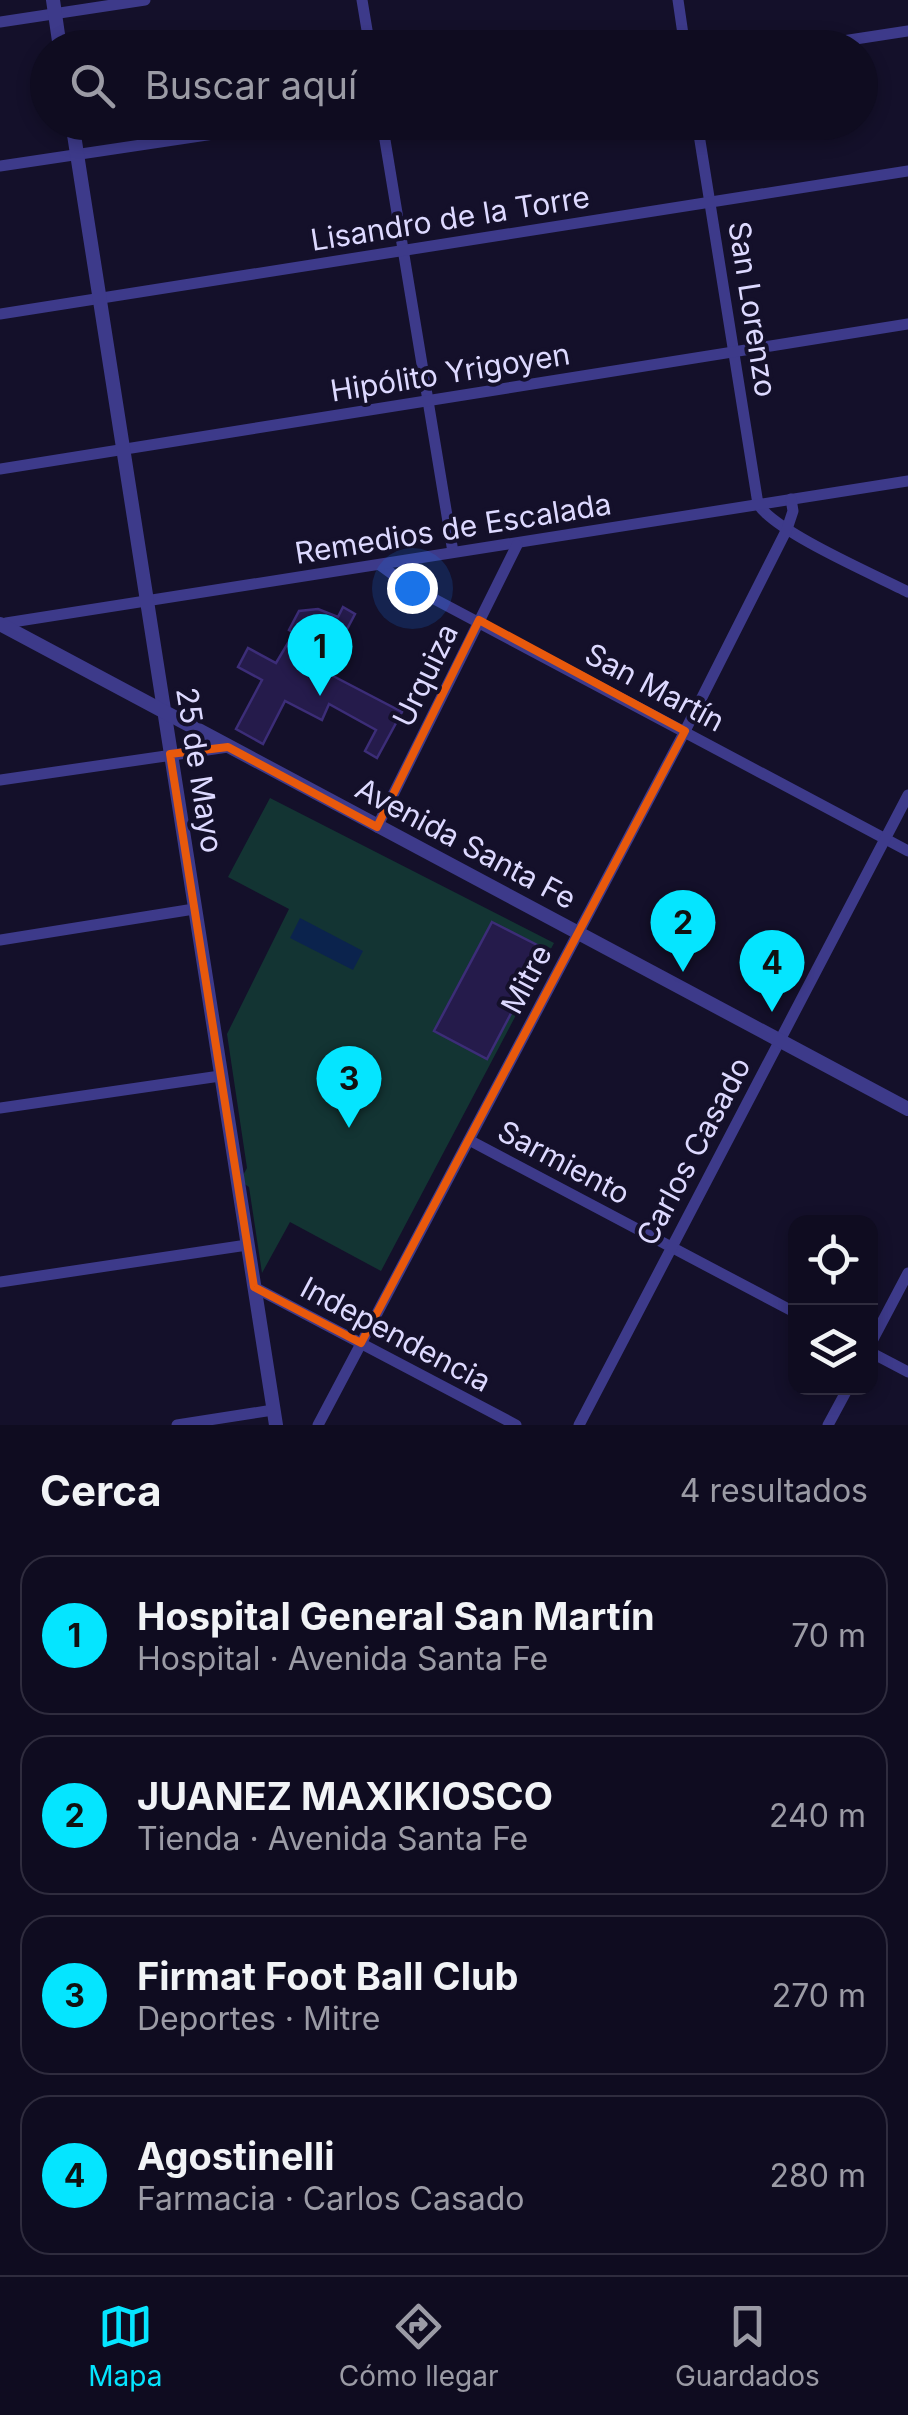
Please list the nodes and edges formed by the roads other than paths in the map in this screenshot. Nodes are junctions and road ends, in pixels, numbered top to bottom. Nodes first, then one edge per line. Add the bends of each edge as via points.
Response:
1 (145, 0) edge
2 (362, 0) edge
3 (678, 0) edge
4 (54, 6) edge
5 (0, 22) edge
6 (367, 30) edge
7 (682, 30) edge
8 (908, 31) edge
9 (878, 36) edge
10 (75, 140) edge
11 (176, 140) edge
12 (385, 140) edge
13 (700, 140) edge
14 (77, 155) junction
15 (0, 166) edge
16 (908, 172) edge
17 (710, 202) junction
18 (404, 251) junction
19 (99, 298) junction
20 (0, 314) edge
21 (908, 324) edge
22 (734, 352) junction
23 (428, 400) junction
24 (122, 449) junction
25 (0, 468) edge
26 (908, 481) edge
27 (791, 499) junction
28 (758, 504) junction
29 (787, 529) junction
30 (517, 544) junction
31 (453, 552) junction
32 (380, 564) junction
33 (908, 592) edge
34 (146, 600) junction
35 (479, 620) junction
36 (3, 624) edge
37 (163, 712) junction
38 (685, 731) junction
39 (228, 747) junction
40 (170, 754) junction
41 (0, 780) edge
42 (908, 794) edge
43 (377, 827) junction
44 (885, 839) junction
45 (908, 851) edge
46 (194, 909) junction
47 (579, 934) junction
48 (0, 940) edge
49 (780, 1040) junction
50 (220, 1076) junction
51 (0, 1108) edge
52 (908, 1109) edge
53 (469, 1140) junction
54 (248, 1246) junction
55 (672, 1247) junction
56 (908, 1274) edge
57 (0, 1282) edge
58 (254, 1287) junction
59 (788, 1308) edge
60 (878, 1332) edge
61 (361, 1344) junction
62 (878, 1353) edge
63 (908, 1372) edge
64 (844, 1395) edge
65 (275, 1418) edge
66 (177, 1425) edge
67 (318, 1425) edge
68 (516, 1425) edge
69 (579, 1425) edge
70 (828, 1425) edge

1 - 4 street
2 - 6 street
3 - 7 street
4 - 5 street
8 - 9 street
10 - 14 street, 25 de Mayo
11 - 14 street
12 - 18 street
13 - 17 street, San Lorenzo
14 - 15 street
14 - 19 street, 25 de Mayo
16 - 17 street, Lisandro de la Torre
17 - 18 street, Lisandro de la Torre
17 - 22 street, San Lorenzo
18 - 19 street, Lisandro de la Torre
18 - 23 street
19 - 20 street, Lisandro de la Torre
19 - 24 street, 25 de Mayo
21 - 22 street, Hipólito Yrigoyen
22 - 23 street, Hipólito Yrigoyen
22 - 28 street, San Lorenzo
23 - 24 street, Hipólito Yrigoyen
23 - 31 street
24 - 25 street, Hipólito Yrigoyen
24 - 34 street, 25 de Mayo
26 - 27 street, Remedios de Escalada
27 - 28 street, Remedios de Escalada
27 - 29 street, Mitre
28 - 29 street
28 - 30 street, Remedios de Escalada
29 - 33 street
29 - 38 street, Mitre
30 - 31 street, Remedios de Escalada
30 - 35 street, Urquiza
31 - 32 street, Remedios de Escalada
32 - 34 street, Remedios de Escalada
32 - 35 street, San Martín
34 - 36 street, Remedios de Escalada
34 - 37 street, 25 de Mayo
35 - 38 street, San Martín
35 - 43 street, Urquiza
36 - 37 street, Avenida Santa Fe
37 - 39 street, Avenida Santa Fe
37 - 40 street, 25 de Mayo
38 - 44 street, San Martín
38 - 47 street, Mitre
39 - 40 street
39 - 43 street, Avenida Santa Fe
40 - 41 street
40 - 46 street, 25 de Mayo
42 - 44 street, Carlos Casado
43 - 47 street, Avenida Santa Fe
44 - 45 street, San Martín
44 - 49 street, Carlos Casado
46 - 48 street
46 - 50 street, 25 de Mayo
47 - 49 street, Avenida Santa Fe
47 - 53 street, Mitre
49 - 52 street, Avenida Santa Fe
49 - 55 street, Carlos Casado
50 - 51 street
50 - 54 street, 25 de Mayo
53 - 55 street, Sarmiento
53 - 61 street, Mitre
54 - 57 street
54 - 58 street, 25 de Mayo
55 - 59 street, Sarmiento
55 - 69 street, Carlos Casado
56 - 60 street
58 - 61 street, Independencia
58 - 65 street, 25 de Mayo
61 - 67 street, Mitre
61 - 68 street, Independencia
62 - 63 street
64 - 70 street
65 - 66 street

